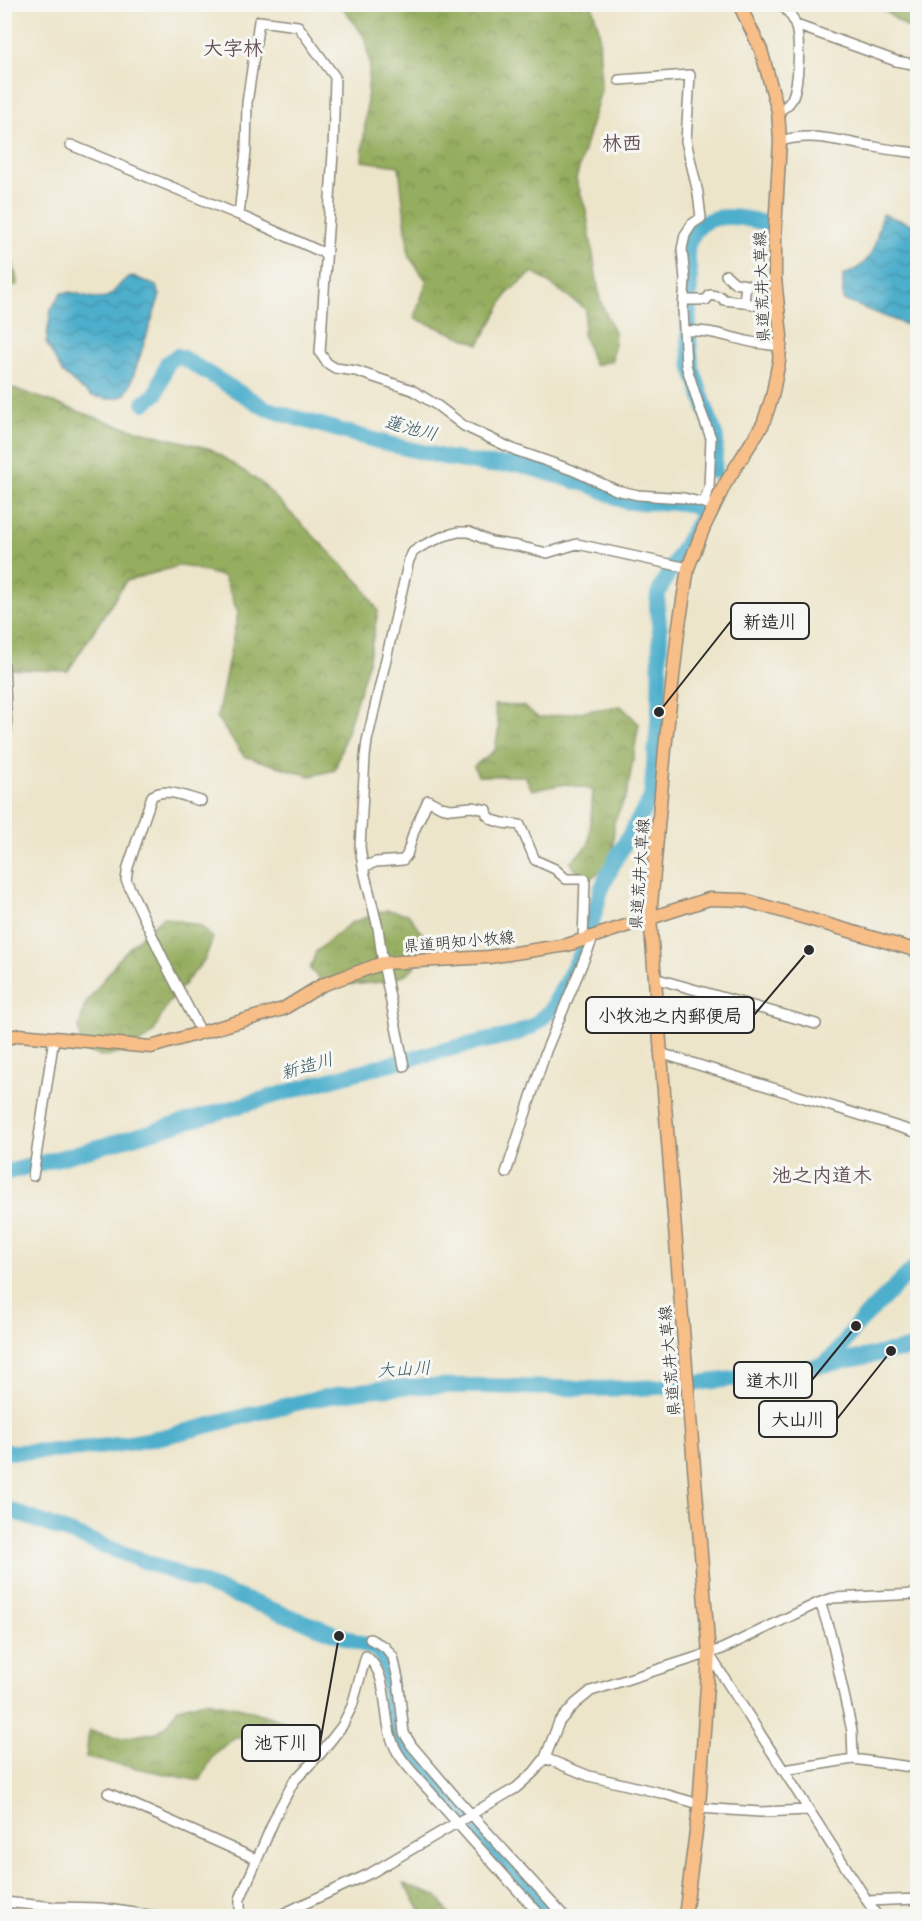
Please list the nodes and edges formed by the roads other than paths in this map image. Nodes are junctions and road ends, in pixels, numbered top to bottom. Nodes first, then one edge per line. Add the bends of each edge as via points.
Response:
1 (739, 4) edge
2 (781, 4) edge
3 (796, 25) junction
4 (918, 66) edge
5 (619, 80) dead end
6 (778, 111) junction
7 (780, 141) junction
8 (71, 145) dead end
9 (918, 153) edge
10 (239, 215) junction
11 (326, 254) junction
12 (726, 275) dead end
13 (684, 300) junction
14 (744, 302) junction
15 (778, 308) junction
16 (684, 331) junction
17 (780, 346) junction
18 (709, 504) junction
19 (687, 568) junction
20 (4, 665) edge
21 (4, 732) edge
22 (201, 801) dead end
23 (363, 867) junction
24 (650, 917) junction
25 (588, 939) junction
26 (918, 951) edge
27 (383, 963) junction
28 (654, 978) junction
29 (816, 1024) dead end
30 (201, 1032) junction
31 (4, 1038) edge
32 (54, 1038) junction
33 (660, 1053) junction
34 (404, 1066) dead end
35 (918, 1133) edge
36 (506, 1173) dead end
37 (33, 1176) dead end
38 (918, 1594) edge
39 (818, 1603) junction
40 (370, 1640) dead end
41 (709, 1654) junction
42 (544, 1758) junction
43 (853, 1759) junction
44 (918, 1768) edge
45 (784, 1770) junction
46 (108, 1793) dead end
47 (699, 1806) junction
48 (809, 1810) junction
49 (471, 1813) junction
50 (456, 1822) junction
51 (256, 1859) junction
52 (918, 1899) edge
53 (867, 1901) junction
54 (4, 1902) edge
55 (56, 1907) junction
56 (64, 1917) edge
57 (156, 1917) edge
58 (240, 1917) edge
59 (278, 1917) edge
60 (541, 1917) edge
61 (564, 1917) edge
62 (685, 1917) edge
63 (877, 1917) edge

1 - 6 main road, 県道荒井大草線 via 761,50
2 - 3 street
3 - 4 street
3 - 6 street via 798,68 794,91 787,106
5 - 13 street via 690,75 686,141 701,218 685,235 682,249
6 - 7 main road, 県道荒井大草線
7 - 9 street via 797,136 827,138
7 - 15 main road, 県道荒井大草線 via 775,229
8 - 10 street
10 - 11 street
10 - 11 street via 247,103 259,21 298,26 335,77
11 - 18 street via 320,353 327,363 412,390 464,426 616,490
12 - 14 street via 735,283 746,285
13 - 14 street via 706,300 710,295
13 - 16 street
14 - 15 street
15 - 17 main road, 県道荒井大草線
16 - 17 street via 726,334
16 - 18 street via 686,365 711,438
17 - 18 main road, 県道荒井大草線 via 776,383 763,424
18 - 19 main road, 県道荒井大草線
19 - 23 street via 577,544 548,553 491,542 470,532 444,536 413,552 366,749 360,847
19 - 24 main road, 県道荒井大草線
20 - 21 street
22 - 30 street via 165,791 152,796 126,880
23 - 25 street via 403,860 428,800 451,809 487,810 493,820 520,825 535,860 566,879 585,879
23 - 27 street
24 - 25 main road, 県道明知小牧線
24 - 26 main road, 県道明知小牧線 via 709,899 744,900
24 - 28 main road, 県道荒井大草線
25 - 27 main road, 県道明知小牧線 via 489,957
25 - 36 street
27 - 30 main road, 県道明知小牧線 via 322,985 283,1009
27 - 34 street
28 - 29 street
28 - 33 main road, 県道荒井大草線
30 - 32 main road, 県道明知小牧線 via 151,1047
31 - 32 main road, 県道明知小牧線
32 - 37 street
33 - 35 street
33 - 41 main road, 県道荒井大草線
38 - 39 street via 833,1598
39 - 41 street
39 - 43 street via 831,1636 852,1731
40 - 49 street via 385,1647 393,1657 406,1738
41 - 42 street via 591,1691 559,1722
41 - 45 street
41 - 47 main road, 県道荒井大草線
42 - 47 street via 589,1776
42 - 49 street via 516,1788
43 - 44 street
43 - 45 street
45 - 48 street
46 - 51 street
47 - 48 street via 760,1812
47 - 62 main road, 県道荒井大草線
48 - 53 street
49 - 50 street
49 - 61 street
50 - 51 street via 399,1755 391,1740 381,1674 375,1662 366,1656 342,1726 294,1781
50 - 59 street via 371,1873
50 - 60 street
51 - 58 street via 240,1899
52 - 53 street
53 - 63 street
54 - 55 street
55 - 56 street
55 - 57 street via 100,1908

